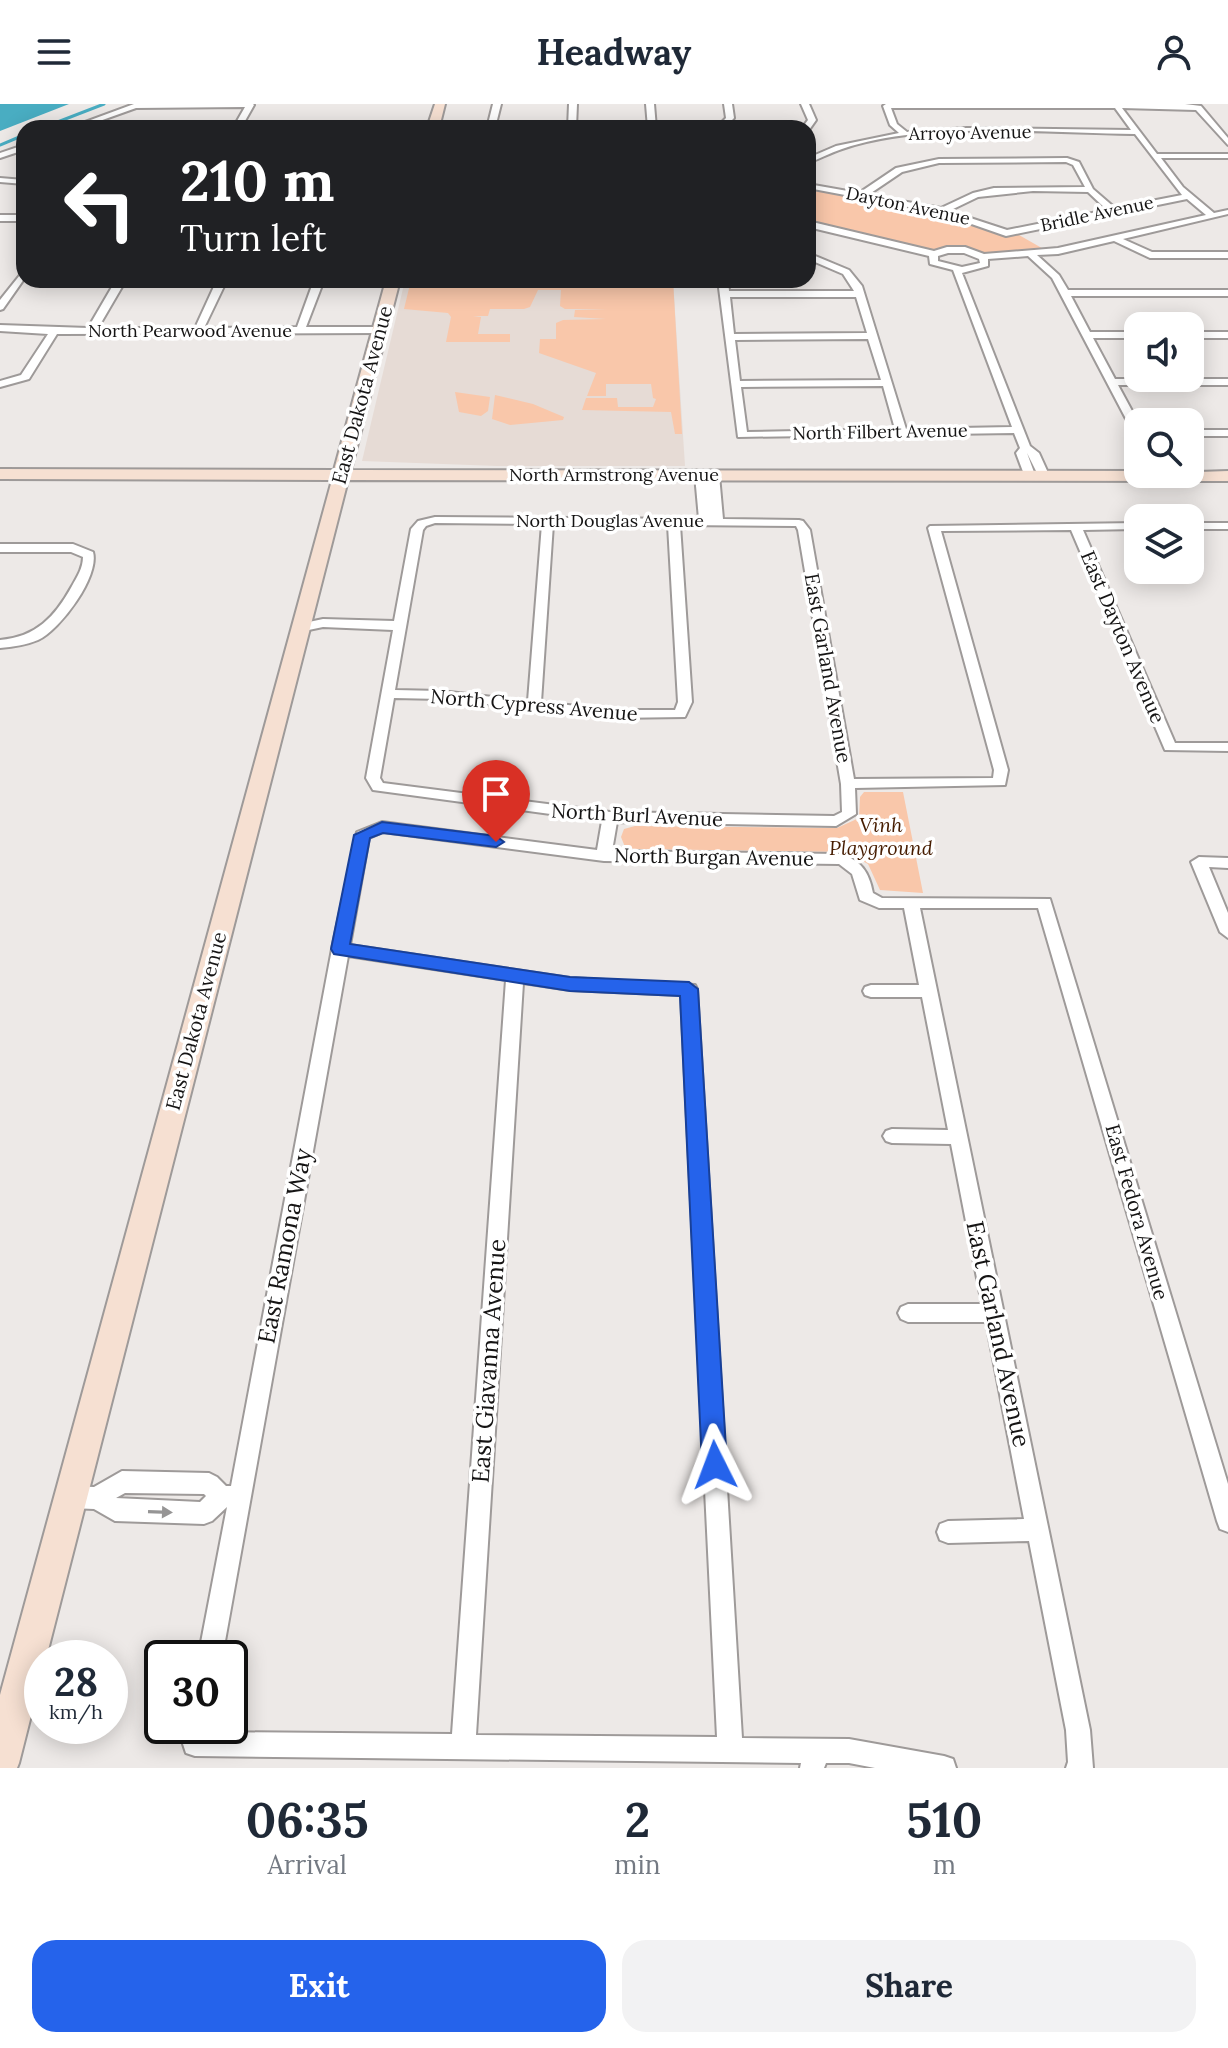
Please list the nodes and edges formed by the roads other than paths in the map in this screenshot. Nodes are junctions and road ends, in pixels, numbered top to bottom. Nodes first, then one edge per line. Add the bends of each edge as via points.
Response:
1 (250, 105) edge
2 (135, 106) edge
3 (1117, 106) edge
4 (96, 120) edge
5 (1137, 132) junction
6 (905, 134) junction
7 (1228, 143) edge
8 (816, 156) edge
9 (1155, 156) junction
10 (1228, 156) edge
11 (816, 187) edge
12 (1090, 190) junction
13 (862, 195) junction
14 (1190, 199) junction
15 (1112, 210) junction
16 (942, 211) junction
17 (1223, 216) edge
18 (816, 229) edge
19 (1006, 233) joint
20 (1120, 240) junction
21 (1228, 255) edge
22 (933, 256) junction
23 (1036, 258) junction
24 (816, 259) edge
25 (984, 261) junction
26 (957, 270) junction
27 (16, 284) edge
28 (116, 288) edge
29 (218, 288) edge
30 (316, 288) edge
31 (391, 288) edge
32 (724, 288) edge
33 (1065, 293) junction
34 (1228, 293) edge
35 (725, 294) junction
36 (860, 294) junction
37 (0, 307) edge
38 (0, 328) edge
39 (379, 330) junction
40 (54, 331) junction
41 (91, 331) junction
42 (198, 331) junction
43 (300, 331) junction
44 (1088, 335) junction
45 (1124, 335) edge
46 (1204, 335) edge
47 (1228, 335) edge
48 (873, 336) junction
49 (730, 337) junction
50 (1112, 382) junction
51 (1228, 382) edge
52 (887, 383) junction
53 (0, 384) edge
54 (736, 384) junction
55 (1126, 408) edge
56 (901, 430) junction
57 (1017, 430) junction
58 (1204, 433) edge
59 (1228, 433) edge
60 (340, 475) junction
61 (707, 475) junction
62 (1036, 475) junction
63 (1, 476) edge
64 (1228, 476) edge
65 (548, 520) junction
66 (674, 521) junction
67 (711, 521) junction
68 (799, 523) joint
69 (1075, 526) junction
70 (1124, 526) edge
71 (1204, 526) edge
72 (1228, 526) edge
73 (0, 548) edge
74 (299, 628) junction
75 (400, 628) junction
76 (0, 644) edge
77 (388, 694) junction
78 (534, 707) junction
79 (1228, 747) edge
80 (848, 784) junction
81 (849, 814) joint
82 (610, 817) junction
83 (362, 835) joint
84 (604, 856) junction
85 (1228, 863) edge
86 (911, 903) junction
87 (1044, 903) joint
88 (1228, 932) edge
89 (340, 949) junction
90 (515, 976) junction
91 (871, 991) dead end
92 (928, 991) junction
93 (892, 1136) dead end
94 (958, 1137) junction
95 (908, 1313) dead end
96 (993, 1313) junction
97 (230, 1496) junction
98 (84, 1498) junction
99 (1228, 1521) edge
100 (1038, 1530) junction
101 (948, 1532) dead end
102 (212, 1640) edge
103 (248, 1737) edge
104 (463, 1747) junction
105 (730, 1750) junction
106 (819, 1762) edge
107 (0, 1763) edge
108 (1079, 1767) edge
109 (944, 1768) edge

1 - 2 street
2 - 4 street
3 - 5 street
3 - 6 street via 887,106 894,125
3 - 7 street via 1194,106
5 - 6 street, Arroyo Avenue
5 - 9 street
6 - 8 street, Arroyo Avenue
9 - 10 street
9 - 14 street
11 - 13 street, Dayton Avenue
12 - 13 street via 1076,164 1067,160 971,160 917,165 887,176
12 - 15 street
12 - 16 street via 985,192
13 - 16 street, Dayton Avenue
14 - 15 street, Bridle Avenue
14 - 17 street
15 - 19 street, Bridle Avenue
16 - 19 street, Dayton Avenue
17 - 20 street
18 - 22 street
20 - 21 street via 1150,255
20 - 23 street
22 - 25 street via 956,249
22 - 26 street via 938,265
23 - 25 street
23 - 33 street
24 - 36 street via 846,272
25 - 26 street
26 - 57 street
27 - 37 street
28 - 41 street
29 - 42 street
30 - 43 street
31 - 39 street, East Dakota Avenue
32 - 35 street
33 - 34 street
33 - 44 street
35 - 36 street
35 - 49 street
36 - 48 street
38 - 40 street, North Pearwood Avenue
39 - 43 street, North Pearwood Avenue
39 - 60 street, East Dakota Avenue
40 - 41 street, North Pearwood Avenue
40 - 53 street via 25,377
41 - 42 street, North Pearwood Avenue
42 - 43 street, North Pearwood Avenue
44 - 45 street
44 - 50 street
46 - 47 street
48 - 49 street
48 - 52 street
49 - 54 street
50 - 51 street
50 - 55 street
52 - 54 street
52 - 56 street
54 - 56 street, North Filbert Avenue via 742,435
56 - 57 street, North Filbert Avenue
57 - 62 street via 1025,448 1021,453
58 - 59 street
60 - 61 street, North Armstrong Avenue
60 - 63 street, North Armstrong Avenue
60 - 74 street, East Dakota Avenue
61 - 62 street, North Armstrong Avenue
61 - 67 street
62 - 64 street, North Armstrong Avenue
65 - 66 street, North Douglas Avenue
65 - 75 street, North Douglas Avenue via 422,523
65 - 78 street
66 - 67 street, North Douglas Avenue
66 - 78 street, North Cypress Avenue via 685,702 680,714
67 - 68 street, North Douglas Avenue
68 - 80 street, East Garland Avenue
69 - 70 street
69 - 79 street, East Dayton Avenue via 1170,747
69 - 80 street via 934,528 1000,782
71 - 72 street
73 - 76 street via 73,548 89,555 89,564 50,629 27,641
74 - 75 street
74 - 98 street, East Dakota Avenue
75 - 77 street
77 - 78 street, North Cypress Avenue
77 - 82 street, North Burl Avenue via 373,778 378,787
80 - 81 street, East Garland Avenue
81 - 82 street, North Burl Avenue via 836,821
82 - 84 street
83 - 84 street, North Burgan Avenue via 382,827
83 - 89 street, East Ramona Way
84 - 86 street, North Burgan Avenue via 840,859 861,872 866,896 879,903
85 - 88 street via 1199,862
86 - 87 street, North Burgan Avenue
86 - 92 street, East Garland Avenue
87 - 99 street, East Fedora Avenue
89 - 90 street
89 - 97 street, East Ramona Way
90 - 104 street, East Giavanna Avenue
90 - 105 street via 689,989
91 - 92 street
92 - 94 street, East Garland Avenue
93 - 94 street
94 - 96 street, East Garland Avenue
95 - 96 street
96 - 100 street, East Garland Avenue
97 - 98 street via 204,1513 115,1510
97 - 102 street, East Ramona Way
98 - 107 street, East Dakota Avenue
100 - 101 street
100 - 108 street, East Garland Avenue via 1078,1730
103 - 104 street
104 - 105 street
105 - 106 street
106 - 109 street via 849,1751

